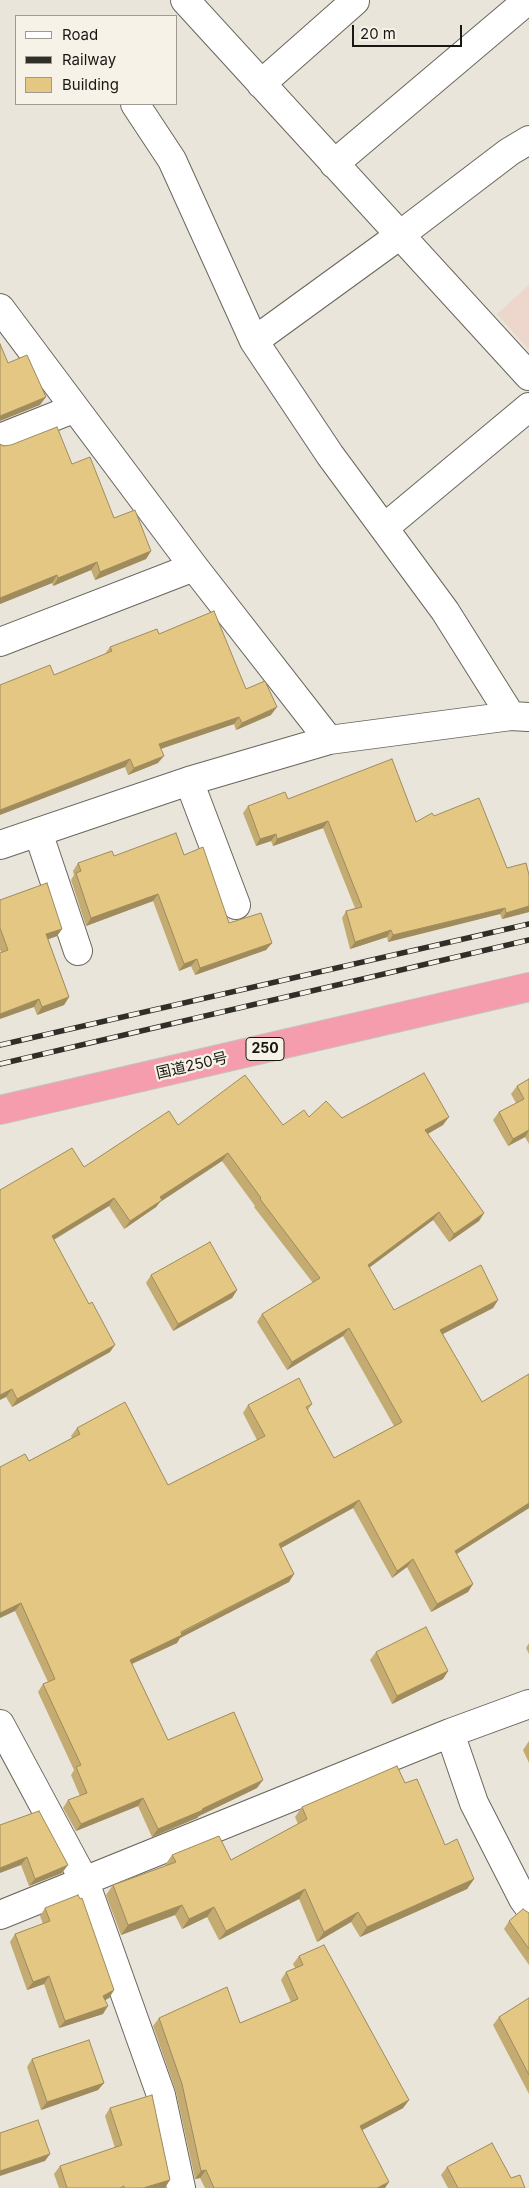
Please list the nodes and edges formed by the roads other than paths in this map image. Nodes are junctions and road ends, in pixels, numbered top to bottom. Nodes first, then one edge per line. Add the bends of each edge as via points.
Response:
1 (184, 0) edge
2 (528, 0) edge
3 (355, 1) edge
4 (261, 84) junction
5 (136, 105) edge
6 (529, 140) edge
7 (334, 164) junction
8 (400, 236) junction
9 (0, 308) edge
10 (254, 341) junction
11 (529, 376) edge
12 (529, 407) edge
13 (73, 409) junction
14 (0, 438) edge
15 (384, 528) junction
16 (194, 567) junction
17 (0, 642) edge
18 (520, 717) edge
19 (329, 740) junction
20 (188, 781) junction
21 (38, 832) junction
22 (0, 845) edge
23 (236, 905) dead end
24 (78, 951) dead end
25 (529, 987) edge
26 (0, 1110) edge
27 (529, 1704) edge
28 (0, 1724) edge
29 (450, 1734) junction
30 (85, 1882) junction
31 (527, 1901) edge
32 (0, 1915) edge
33 (181, 2188) edge

1 - 4 street
2 - 7 street
3 - 4 street
4 - 7 street
5 - 10 street via 172,160
6 - 8 street
7 - 8 street
8 - 10 street
8 - 11 street
9 - 13 street
10 - 15 street
12 - 15 street
13 - 14 street
13 - 16 street
15 - 18 street
16 - 17 street
16 - 19 street
18 - 19 street
19 - 20 street
20 - 21 street
20 - 23 street
21 - 22 street
21 - 24 street
25 - 26 highway, 国道250号 / 250
27 - 29 street
28 - 30 street
29 - 30 street
29 - 31 street via 474,1803
30 - 32 street
30 - 33 street via 161,2095

